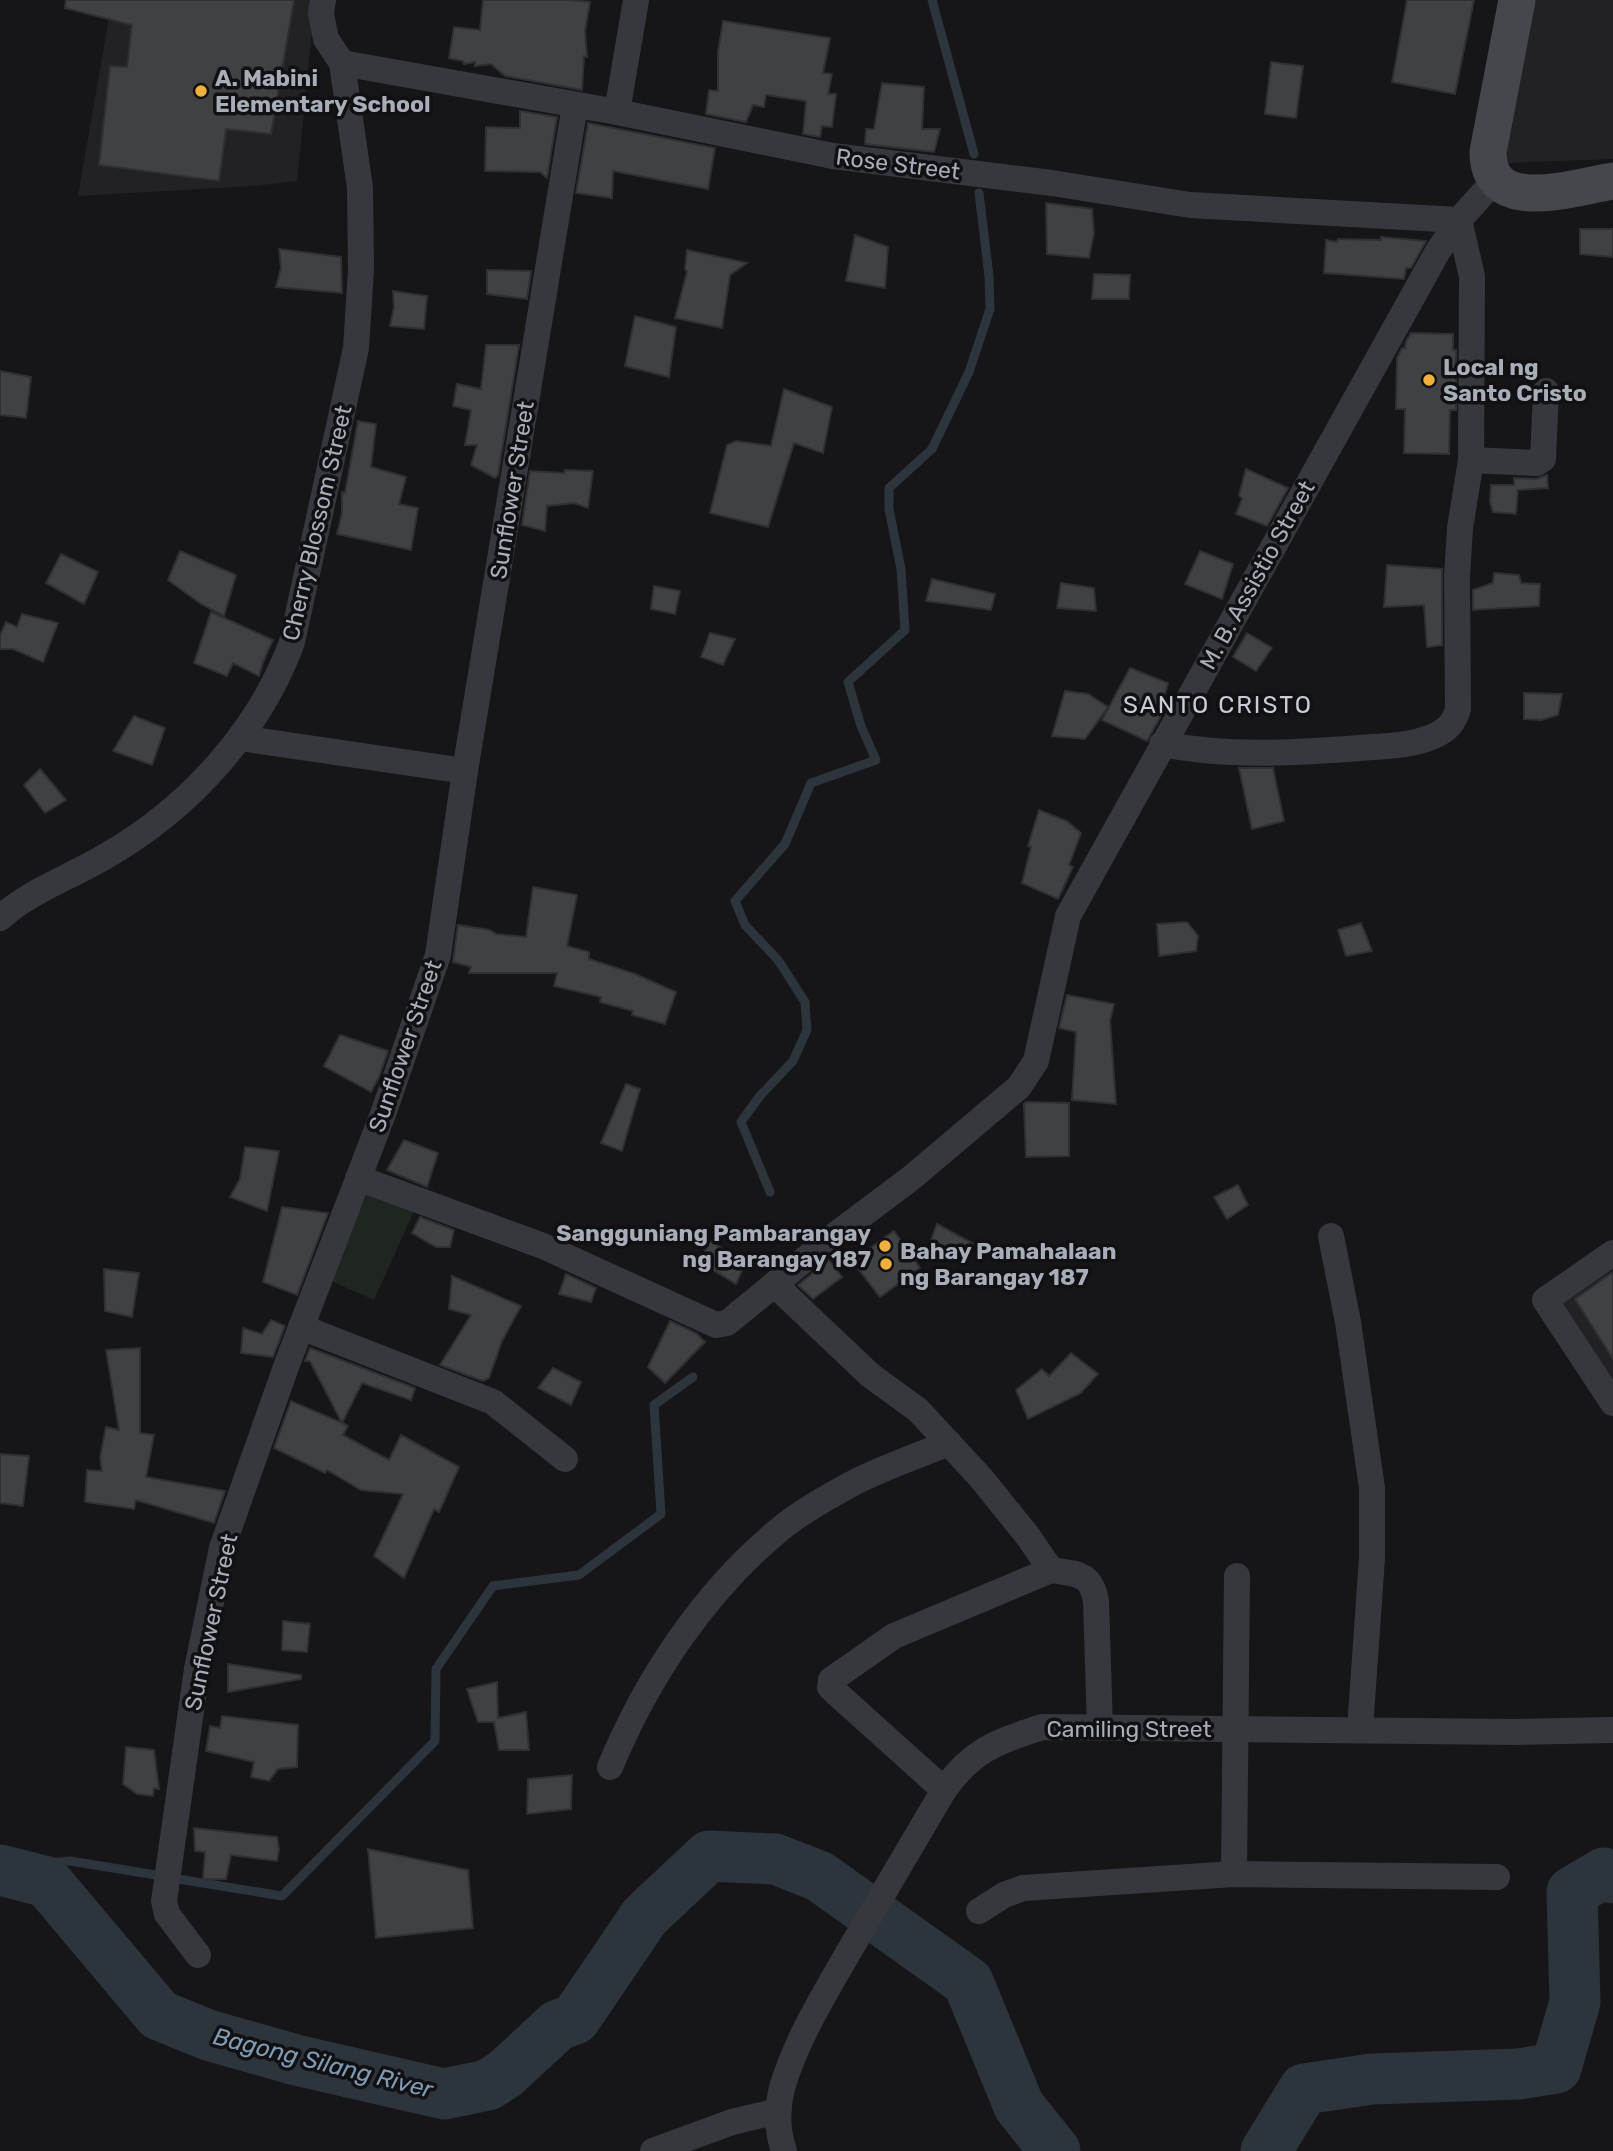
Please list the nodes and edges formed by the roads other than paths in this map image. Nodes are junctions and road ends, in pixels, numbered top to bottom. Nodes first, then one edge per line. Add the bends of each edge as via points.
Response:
1 (323, 0) edge
2 (636, 0) edge
3 (1517, 0) edge
4 (342, 63) junction
5 (575, 105) junction
6 (617, 112) junction
7 (1495, 180) junction
8 (1613, 181) edge
9 (1459, 220) junction
10 (1546, 391) dead end
11 (1471, 460) junction
12 (240, 738) junction
13 (1162, 744) junction
14 (465, 771) junction
15 (0, 918) edge
16 (358, 1178) junction
17 (1331, 1236) dead end
18 (1613, 1253) edge
19 (775, 1285) junction
20 (301, 1327) junction
21 (1613, 1403) edge
22 (949, 1443) junction
23 (565, 1459) dead end
24 (1051, 1570) junction
25 (1237, 1576) dead end
26 (1100, 1728) junction
27 (1235, 1728) junction
28 (1360, 1730) junction
29 (1613, 1730) edge
30 (610, 1767) dead end
31 (944, 1790) junction
32 (1234, 1874) junction
33 (1497, 1877) dead end
34 (979, 1911) dead end
35 (198, 1955) dead end
36 (778, 2111) junction
37 (653, 2151) edge
38 (783, 2151) edge

1 - 4 street, Cherry Blossom Street via 326,39
2 - 6 street
3 - 7 main road via 1488,152 1488,167
4 - 5 street, Rose Street
4 - 12 street, Cherry Blossom Street via 360,188 356,348 292,642 265,700
5 - 6 street, Rose Street
5 - 14 street, Sunflower Street
6 - 9 street, Rose Street via 833,156 1191,205
7 - 8 main road via 1531,194
7 - 9 street, M. B. Assistio Street
9 - 11 street via 1472,276
9 - 13 street, M. B. Assistio Street
10 - 11 street via 1543,459 1537,463
11 - 13 street via 1460,528 1458,709 1453,723 1434,736 1402,744 1305,752 1243,753
12 - 14 street
12 - 15 street, Cherry Blossom Street via 153,826 15,904
13 - 19 street, M. B. Assistio Street via 1068,916 1036,1061 1019,1087
14 - 16 street, Sunflower Street via 438,955
16 - 19 street, M. B. Assistio Street via 543,1246 716,1325 727,1323
16 - 20 street, Sunflower Street
17 - 28 street via 1372,1488 1373,1558
18 - 21 street via 1545,1300
19 - 22 street via 870,1375 918,1410
20 - 23 street via 493,1402
20 - 35 street, Sunflower Street via 222,1548 197,1668 164,1901 167,1914
22 - 24 street via 1020,1525
22 - 30 street via 846,1487 779,1530 706,1605 664,1661
24 - 26 street via 1086,1577 1094,1586
24 - 31 street via 894,1636 831,1680 834,1691
25 - 27 street
26 - 27 street, Camiling Street
26 - 31 street, Camiling Street via 1042,1727 997,1742 959,1769
27 - 28 street, Camiling Street
27 - 32 street
28 - 29 street, Camiling Street
31 - 36 street, Camiling Street via 801,2040
32 - 33 street
32 - 34 street via 1023,1888
36 - 37 street via 732,2122
36 - 38 street, Camiling Street

